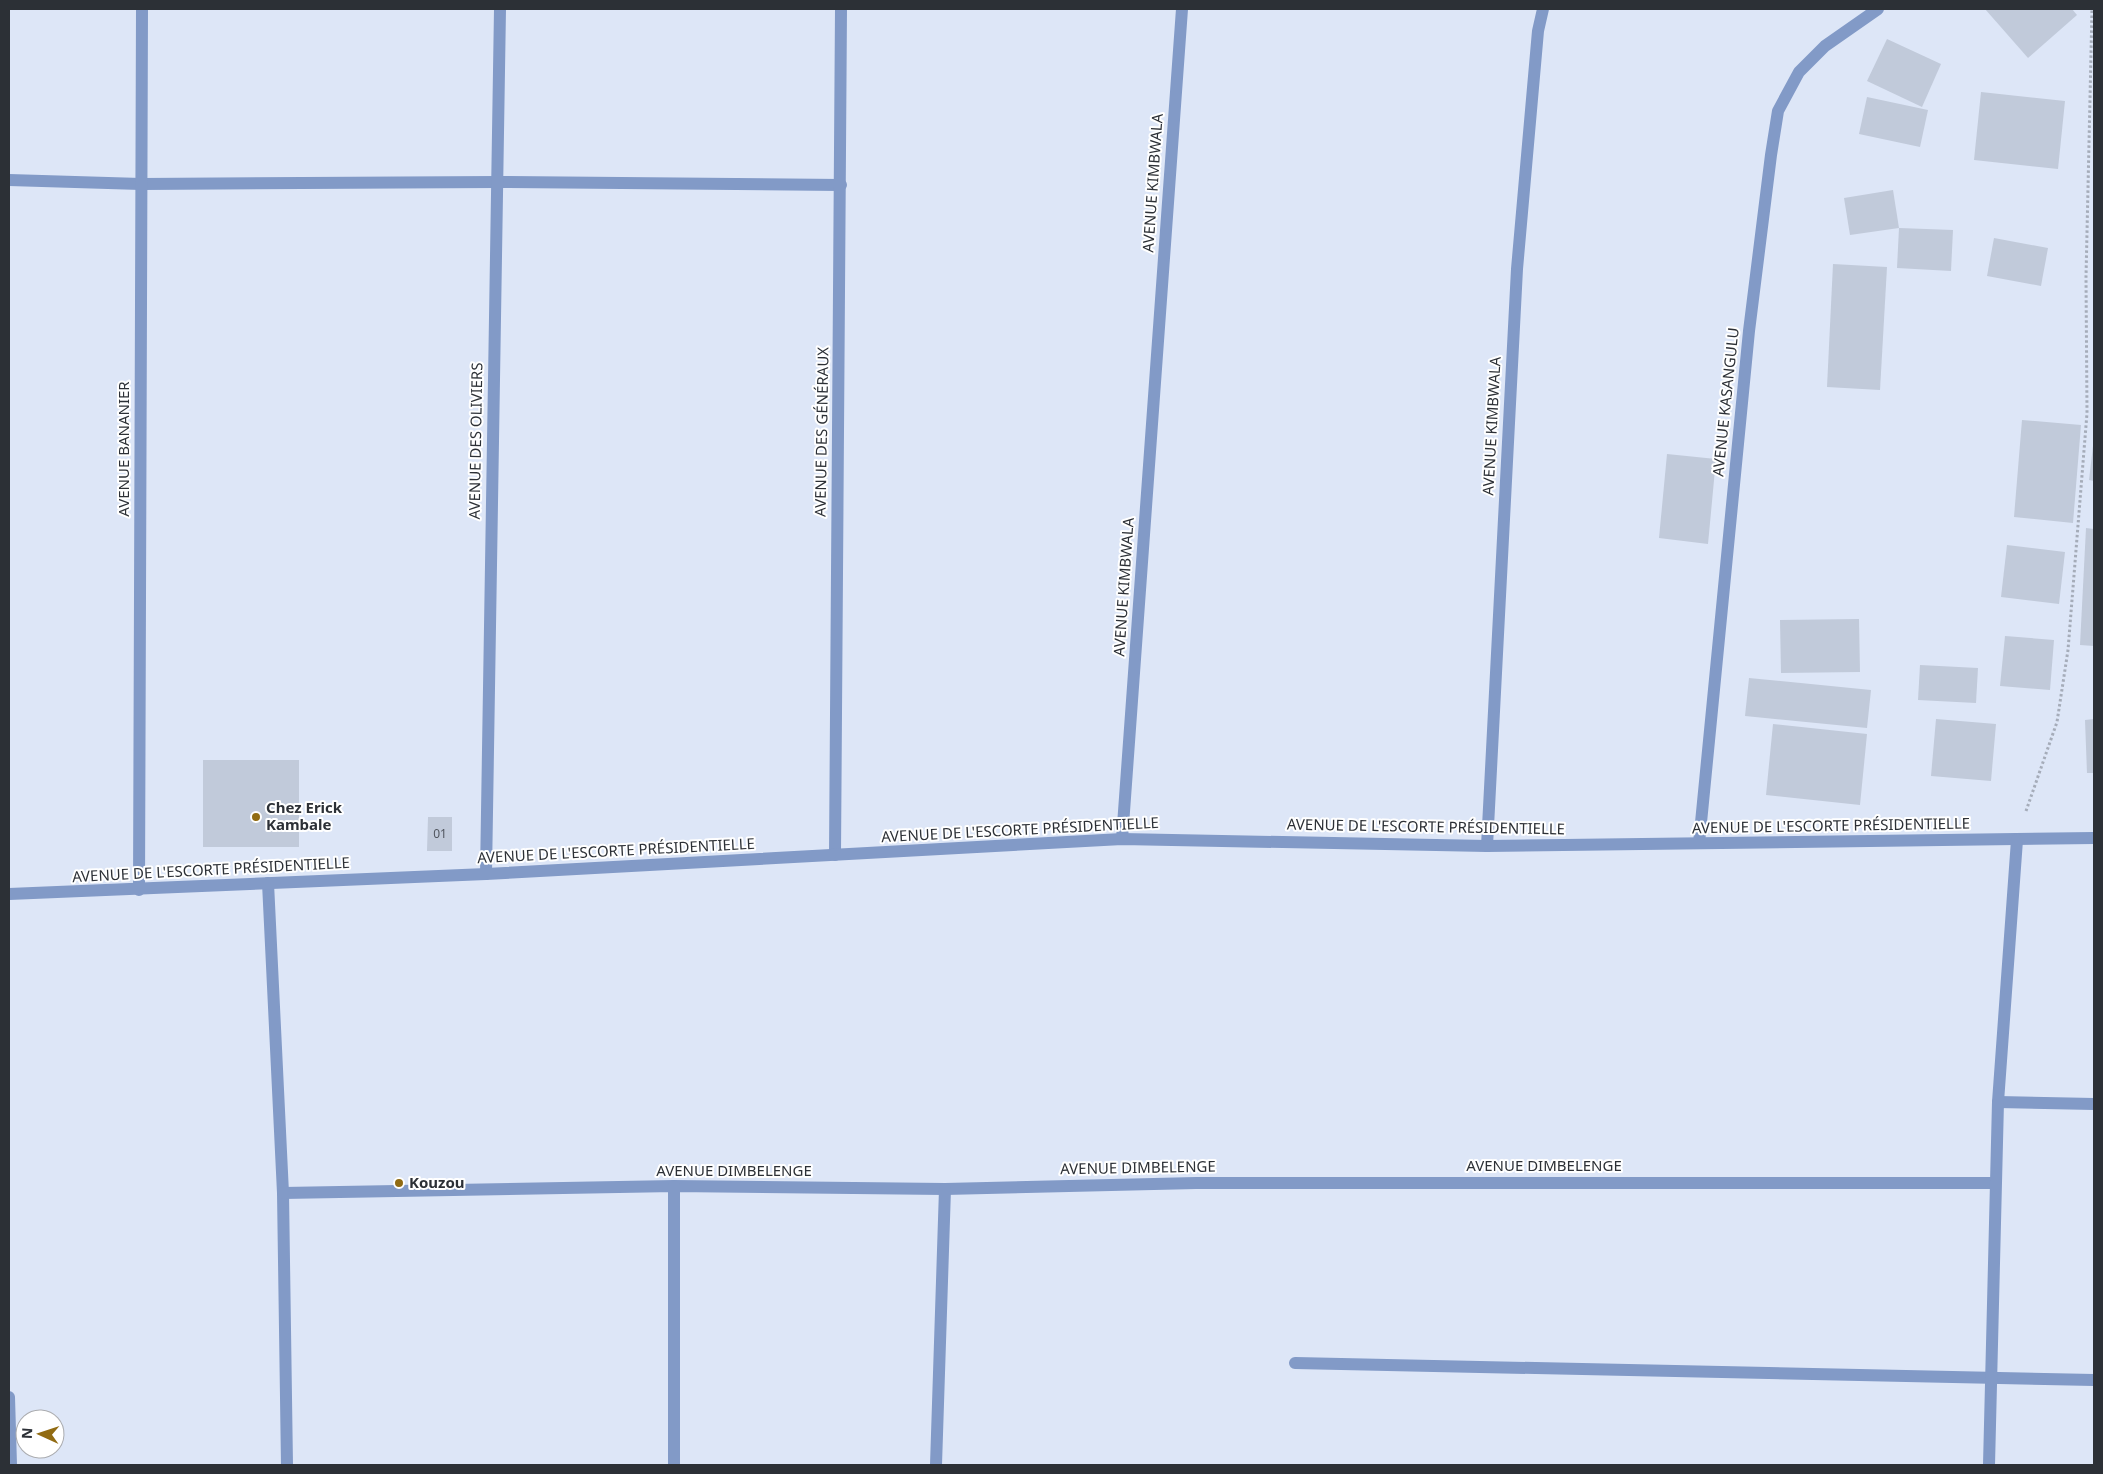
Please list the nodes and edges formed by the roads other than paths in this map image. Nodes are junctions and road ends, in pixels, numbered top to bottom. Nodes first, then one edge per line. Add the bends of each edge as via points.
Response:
1 (142, 9) edge
2 (500, 9) edge
3 (841, 9) edge
4 (1182, 9) edge
5 (1543, 9) edge
6 (1878, 9) edge
7 (9, 180) edge
8 (497, 182) junction
9 (141, 184) junction
10 (841, 185) junction
11 (2094, 838) edge
12 (1122, 839) junction
13 (2017, 840) junction
14 (1699, 843) junction
15 (1487, 846) junction
16 (835, 855) junction
17 (486, 874) junction
18 (268, 883) junction
19 (138, 890) junction
20 (9, 894) edge
21 (1998, 1102) junction
22 (2094, 1104) edge
23 (1995, 1183) junction
24 (674, 1186) junction
25 (945, 1189) junction
26 (282, 1193) junction
27 (1295, 1363) dead end
28 (1990, 1378) junction
29 (2094, 1380) edge
30 (9, 1397) edge
31 (11, 1465) edge
32 (287, 1465) edge
33 (674, 1465) edge
34 (936, 1465) edge
35 (1989, 1465) edge

1 - 9 street, AVENUE BANANIER
2 - 8 street, AVENUE DES OLIVIERS
3 - 10 street, AVENUE DES GÉNÉRAUX
4 - 12 street, AVENUE KIMBWALA
5 - 15 street, AVENUE KIMBWALA via 1538,31 1516,268
6 - 14 street, AVENUE KASANGULU via 1824,46 1799,72 1778,111 1749,331
7 - 9 street
8 - 9 street
8 - 10 street
8 - 17 street, AVENUE DES OLIVIERS
9 - 19 street, AVENUE BANANIER
10 - 16 street, AVENUE DES GÉNÉRAUX
11 - 13 street, AVENUE DE L'ESCORTE PRÉSIDENTIELLE
12 - 15 street, AVENUE DE L'ESCORTE PRÉSIDENTIELLE
12 - 16 street, AVENUE DE L'ESCORTE PRÉSIDENTIELLE
13 - 14 street, AVENUE DE L'ESCORTE PRÉSIDENTIELLE
13 - 21 street
14 - 15 street, AVENUE DE L'ESCORTE PRÉSIDENTIELLE
16 - 17 street, AVENUE DE L'ESCORTE PRÉSIDENTIELLE
17 - 18 street, AVENUE DE L'ESCORTE PRÉSIDENTIELLE
18 - 19 street, AVENUE DE L'ESCORTE PRÉSIDENTIELLE
18 - 26 street
19 - 20 street, AVENUE DE L'ESCORTE PRÉSIDENTIELLE
21 - 22 street
21 - 23 street
23 - 25 street, AVENUE DIMBELENGE via 1196,1183
23 - 28 street
24 - 25 street, AVENUE DIMBELENGE
24 - 26 street, AVENUE DIMBELENGE
24 - 33 street
25 - 34 street
26 - 32 street
27 - 28 street
28 - 29 street
28 - 35 street
30 - 31 street

